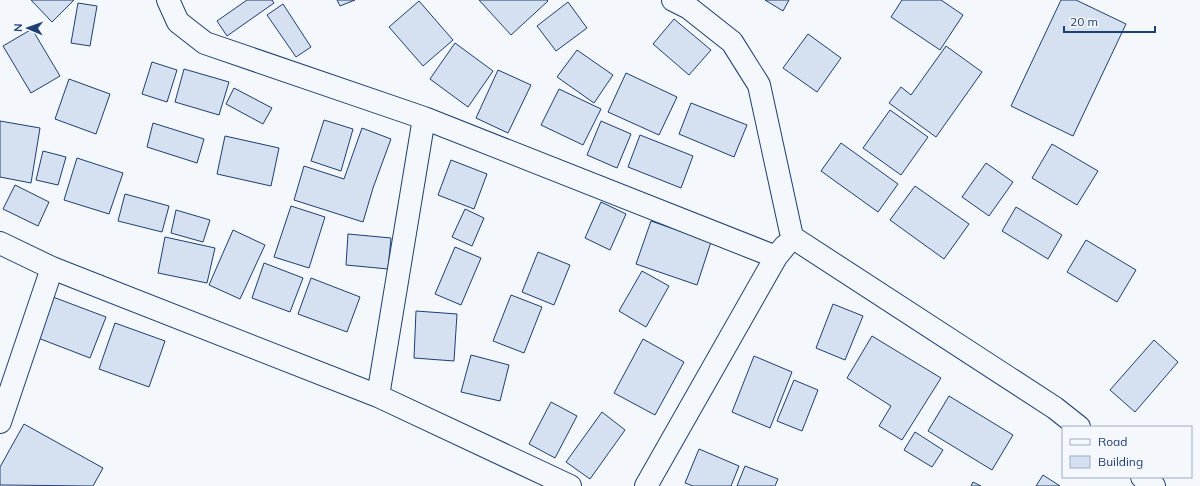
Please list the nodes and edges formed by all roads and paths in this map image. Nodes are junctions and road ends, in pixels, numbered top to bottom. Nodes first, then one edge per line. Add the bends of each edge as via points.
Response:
1 (168, 0) edge
2 (673, 0) edge
3 (424, 118) junction
4 (792, 237) junction
5 (0, 243) edge
6 (776, 257) junction
7 (52, 268) junction
8 (378, 396) junction
9 (0, 422) edge
10 (1078, 426) edge
11 (1143, 478) edge
12 (570, 486) edge
13 (646, 486) edge
14 (1154, 486) edge

1 - 3 street via 178,22 205,43
2 - 4 street via 688,8 732,42 759,86
3 - 6 street
3 - 8 street
4 - 6 street
4 - 10 street via 1055,408
5 - 7 street
6 - 13 street
7 - 8 street
7 - 9 street
8 - 12 street
11 - 14 street

